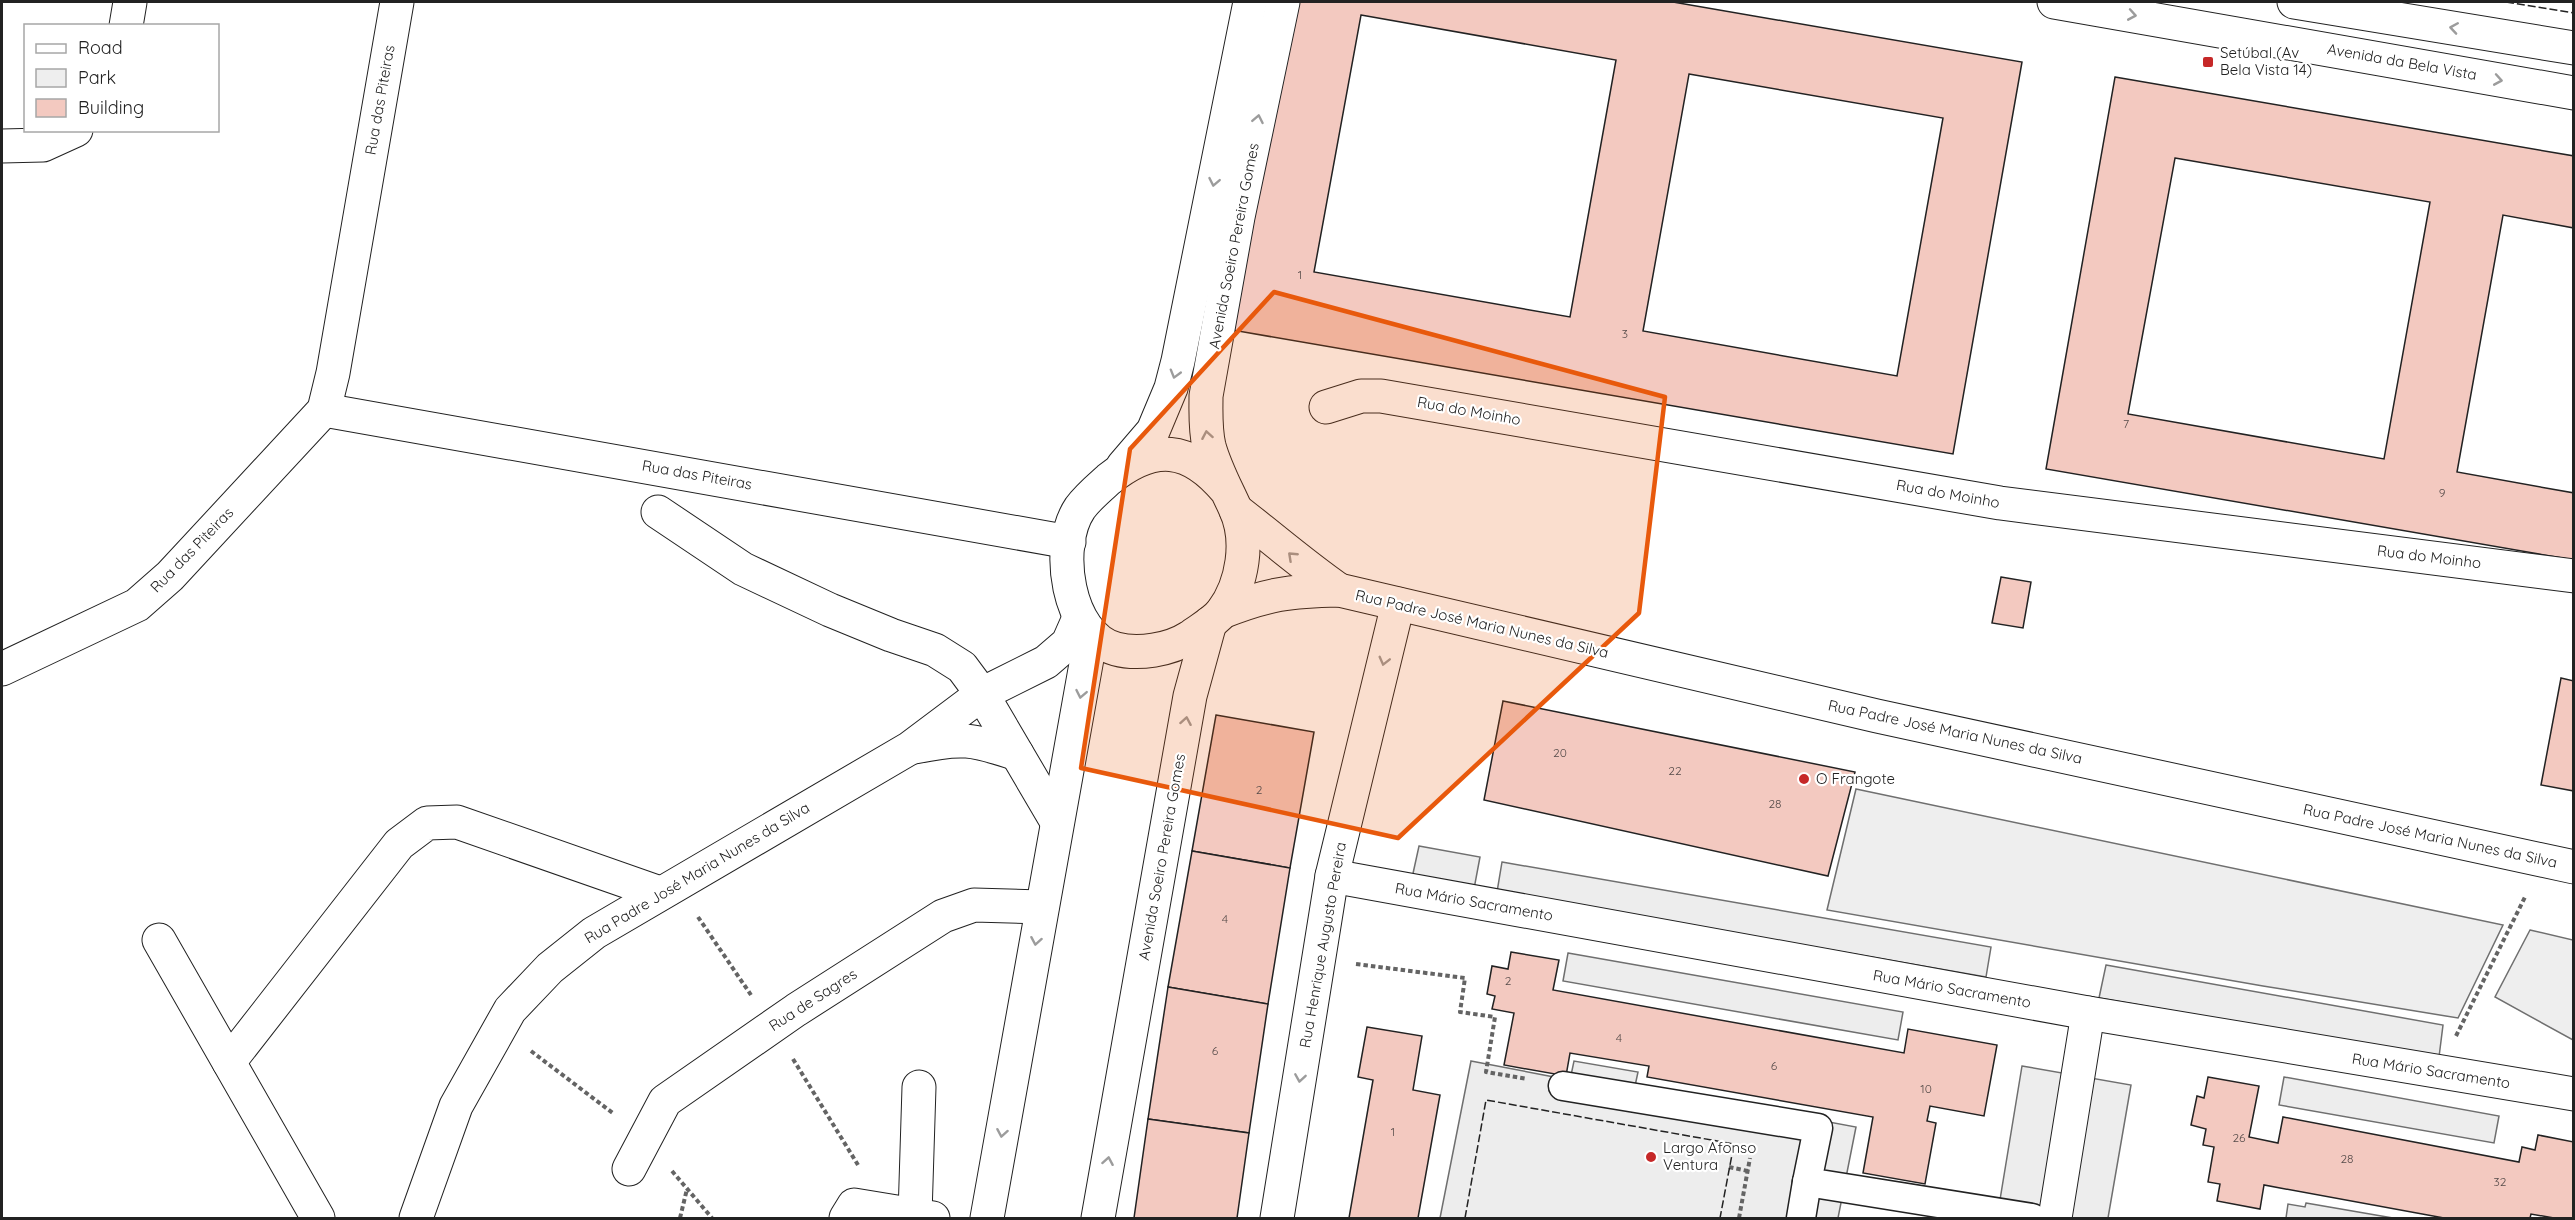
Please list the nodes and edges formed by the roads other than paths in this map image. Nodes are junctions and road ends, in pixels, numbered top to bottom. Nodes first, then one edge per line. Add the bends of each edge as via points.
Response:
1 (130, 2) edge
2 (397, 2) edge
3 (1250, 2) edge
4 (1284, 2) edge
5 (2054, 2) edge
6 (2294, 2) edge
7 (126, 24) edge
8 (2574, 48) edge
9 (2574, 93) edge
10 (72, 132) edge
11 (2, 146) edge
12 (1326, 407) dead end
13 (324, 410) junction
14 (1120, 471) junction
15 (1231, 500) junction
16 (658, 512) dead end
17 (1069, 542) junction
18 (2574, 576) edge
19 (1339, 590) junction
20 (1398, 604) junction
21 (1216, 618) junction
22 (1085, 627) junction
23 (2, 669) edge
24 (982, 693) junction
25 (910, 747) junction
26 (1017, 754) junction
27 (1057, 822) junction
28 (2558, 864) edge
29 (1332, 876) junction
30 (660, 893) junction
31 (1042, 907) junction
32 (159, 940) dead end
33 (2088, 1013) junction
34 (229, 1062) junction
35 (1563, 1086) road end
36 (919, 1087) dead end
37 (2574, 1094) edge
38 (629, 1169) dead end
39 (1807, 1182) junction
40 (924, 1217) edge
41 (318, 1218) edge
42 (416, 1218) edge
43 (846, 1218) edge
44 (987, 1218) edge
45 (1098, 1218) edge
46 (1277, 1218) edge
47 (1801, 1218) edge
48 (2032, 1218) edge
49 (2055, 1218) edge

1 - 7 street
2 - 13 street, Rua das Piteiras
3 -> 14 street via 1171,388 1153,431
15 -> 4 street, Avenida Soeiro Pereira Gomes via 1209,447 1206,396 1238,217
5 -> 9 street, Avenida da Bela Vista
8 -> 6 street
10 - 11 street via 43,145
12 - 18 street, Rua do Moinho via 1361,396 1381,396 2000,503
13 - 17 street, Rua das Piteiras
13 - 23 street, Rua das Piteiras via 170,576 137,605
14 - 15 street via 1143,458 1163,453 1186,459 1209,470
14 - 17 street via 1080,509
19 -> 15 street, Rua Padre José Maria Nunes da Silva via 1300,564
15 - 21 street, Avenida Soeiro Pereira Gomes via 1243,533 1242,561 1237,584
16 - 24 street via 743,568 830,610 935,650 962,667
17 - 22 street via 1070,588
19 - 20 street, Rua Padre José Maria Nunes da Silva
19 - 21 street, Rua Padre José Maria Nunes da Silva via 1289,591 1256,598
20 - 28 street, Rua Padre José Maria Nunes da Silva via 1877,716
20 -> 29 street, Rua Henrique Augusto Pereira
21 - 22 street, Avenida Soeiro Pereira Gomes via 1185,640 1158,650 1125,652 1106,646
45 -> 21 street, Avenida Soeiro Pereira Gomes via 1190,696
22 - 24 street, Rua Padre José Maria Nunes da Silva via 1046,663
22 -> 27 street
24 - 25 street, Rua Padre José Maria Nunes da Silva
24 - 26 street
25 - 26 street, Rua Padre José Maria Nunes da Silva via 947,740 978,741
25 - 30 street, Rua Padre José Maria Nunes da Silva
26 - 27 street
27 - 31 street
29 - 33 street, Rua Mário Sacramento
29 -> 46 street, Rua Henrique Augusto Pereira
30 - 34 street via 457,822 426,823 399,844
30 - 42 street, Rua Padre José Maria Nunes da Silva via 594,933 550,968 510,1010 456,1106
31 - 38 street, Rua de Sagres via 974,905 943,916 796,1010 665,1101
31 -> 44 street
32 - 34 street
33 - 37 street, Rua Mário Sacramento
33 - 49 street
34 - 41 street
35 - 39 street via 1818,1128
36 - 40 street
39 - 47 street
39 - 48 street
40 - 43 street via 854,1205

